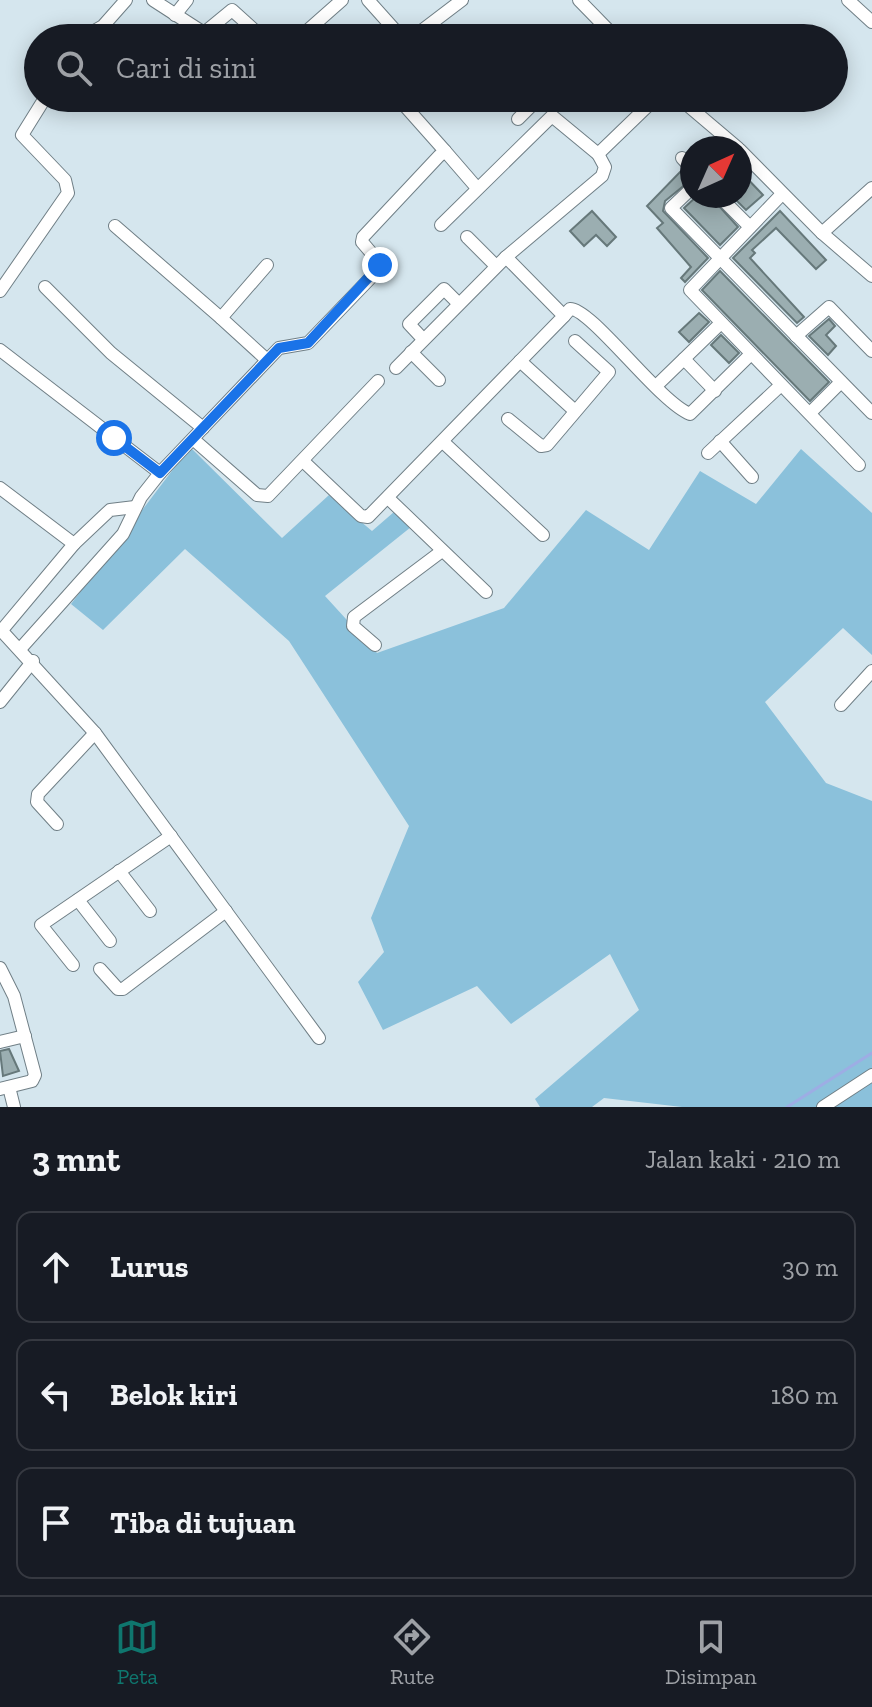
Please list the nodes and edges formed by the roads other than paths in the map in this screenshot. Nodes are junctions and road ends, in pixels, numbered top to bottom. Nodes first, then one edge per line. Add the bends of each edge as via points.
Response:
1 (126, 0) edge
2 (153, 0) edge
3 (187, 0) edge
4 (342, 0) edge
5 (368, 0) edge
6 (462, 0) edge
7 (848, 0) edge
8 (582, 1) edge
9 (175, 15) junction
10 (872, 22) edge
11 (105, 24) edge
12 (190, 24) edge
13 (215, 24) edge
14 (248, 24) edge
15 (315, 24) edge
16 (389, 24) edge
17 (430, 24) edge
18 (603, 24) edge
19 (36, 112) edge
20 (410, 112) edge
21 (525, 112) edge
22 (549, 112) edge
23 (642, 112) edge
24 (695, 112) edge
25 (552, 116) junction
26 (518, 119) dead end
27 (724, 136) edge
28 (445, 151) junction
29 (598, 154) junction
30 (752, 163) edge
31 (477, 188) junction
32 (872, 188) edge
33 (782, 194) junction
34 (680, 199) edge
35 (671, 208) junction
36 (731, 208) edge
37 (660, 219) dead end
38 (441, 225) dead end
39 (115, 226) dead end
40 (750, 227) junction
41 (822, 233) junction
42 (467, 237) dead end
43 (720, 257) junction
44 (500, 261) junction
45 (267, 265) dead end
46 (872, 276) edge
47 (45, 287) dead end
48 (0, 291) edge
49 (458, 303) junction
50 (564, 316) junction
51 (221, 318) junction
52 (721, 323) junction
53 (796, 336) junction
54 (423, 339) junction
55 (575, 341) dead end
56 (0, 350) edge
57 (872, 351) edge
58 (411, 352) junction
59 (751, 354) junction
60 (684, 359) junction
61 (267, 360) junction
62 (520, 361) junction
63 (396, 368) dead end
64 (439, 380) dead end
65 (378, 381) dead end
66 (841, 382) junction
67 (781, 385) junction
68 (656, 386) junction
69 (715, 391) junction
70 (575, 411) junction
71 (810, 413) junction
72 (872, 413) edge
73 (508, 419) dead end
74 (203, 428) junction
75 (193, 439) junction
76 (720, 441) junction
77 (443, 442) junction
78 (708, 453) dead end
79 (303, 461) junction
80 (859, 465) dead end
81 (160, 473) junction
82 (752, 477) dead end
83 (0, 488) edge
84 (388, 498) junction
85 (135, 507) junction
86 (543, 535) dead end
87 (74, 544) junction
88 (442, 551) junction
89 (486, 592) dead end
90 (1, 629) edge
91 (375, 645) dead end
92 (21, 648) junction
93 (33, 661) junction
94 (872, 671) edge
95 (0, 702) edge
96 (841, 705) dead end
97 (95, 733) junction
98 (57, 824) dead end
99 (171, 836) junction
100 (119, 871) junction
101 (78, 900) junction
102 (150, 911) dead end
103 (226, 911) junction
104 (110, 941) dead end
105 (73, 965) dead end
106 (0, 968) edge
107 (100, 969) dead end
108 (14, 996) junction
109 (0, 999) edge
110 (25, 1036) junction
111 (319, 1038) dead end
112 (0, 1042) edge
113 (872, 1075) edge
114 (5, 1088) edge
115 (14, 1107) edge
116 (823, 1107) edge

1 - 11 street
2 - 9 street
3 - 9 street
4 - 15 street
5 - 16 street
6 - 17 street
7 - 10 street
8 - 18 street
9 - 12 street
13 - 14 street via 232,10
19 - 48 street via 22,135 65,180 68,193
20 - 28 street
21 - 26 street
22 - 25 street
23 - 29 street
24 - 27 street
25 - 29 street
25 - 31 street
28 - 31 street
28 - 61 street via 363,237 380,268 308,343 283,346
29 - 44 street via 605,167 602,176
30 - 33 street
31 - 38 street
32 - 41 street
33 - 40 street
33 - 41 street
34 - 35 street
35 - 37 street
35 - 43 street
36 - 40 street
39 - 51 street
40 - 43 street
41 - 46 street
42 - 44 street
43 - 52 street via 691,293
43 - 53 street
44 - 49 street
44 - 50 street
45 - 51 street
47 - 74 street via 111,353
49 - 54 street
49 - 54 street via 444,289 409,324
50 - 62 street
50 - 68 street via 570,309 581,311
51 - 61 street
52 - 59 street
52 - 60 street
53 - 57 street via 829,307
53 - 66 street
54 - 58 street
55 - 70 street via 609,372
56 - 81 street
58 - 63 street
58 - 64 street
59 - 67 street
59 - 69 street
60 - 68 street
60 - 69 street
61 - 74 street
62 - 70 street
62 - 77 street
65 - 79 street
66 - 71 street
66 - 72 street
67 - 71 street
67 - 76 street
68 - 69 street via 690,414
70 - 73 street via 544,447
71 - 80 street
74 - 75 street
75 - 79 street via 263,497
75 - 81 street
76 - 78 street
76 - 82 street
77 - 84 street
77 - 86 street
79 - 84 street via 365,517
81 - 85 street
83 - 87 street
84 - 88 street
85 - 87 street via 110,510
85 - 92 street via 119,540
87 - 90 street
88 - 89 street
88 - 91 street via 354,617 353,626
90 - 92 street
92 - 93 street
93 - 95 street
93 - 97 street
94 - 96 street
97 - 98 street via 38,794 37,802
97 - 99 street
99 - 100 street
99 - 103 street
100 - 101 street
100 - 102 street
101 - 104 street
101 - 105 street via 41,925
103 - 107 street via 123,989
103 - 111 street
106 - 108 street
108 - 109 street
108 - 110 street
110 - 112 street
110 - 114 street via 35,1075 32,1081
113 - 116 street
114 - 115 street

